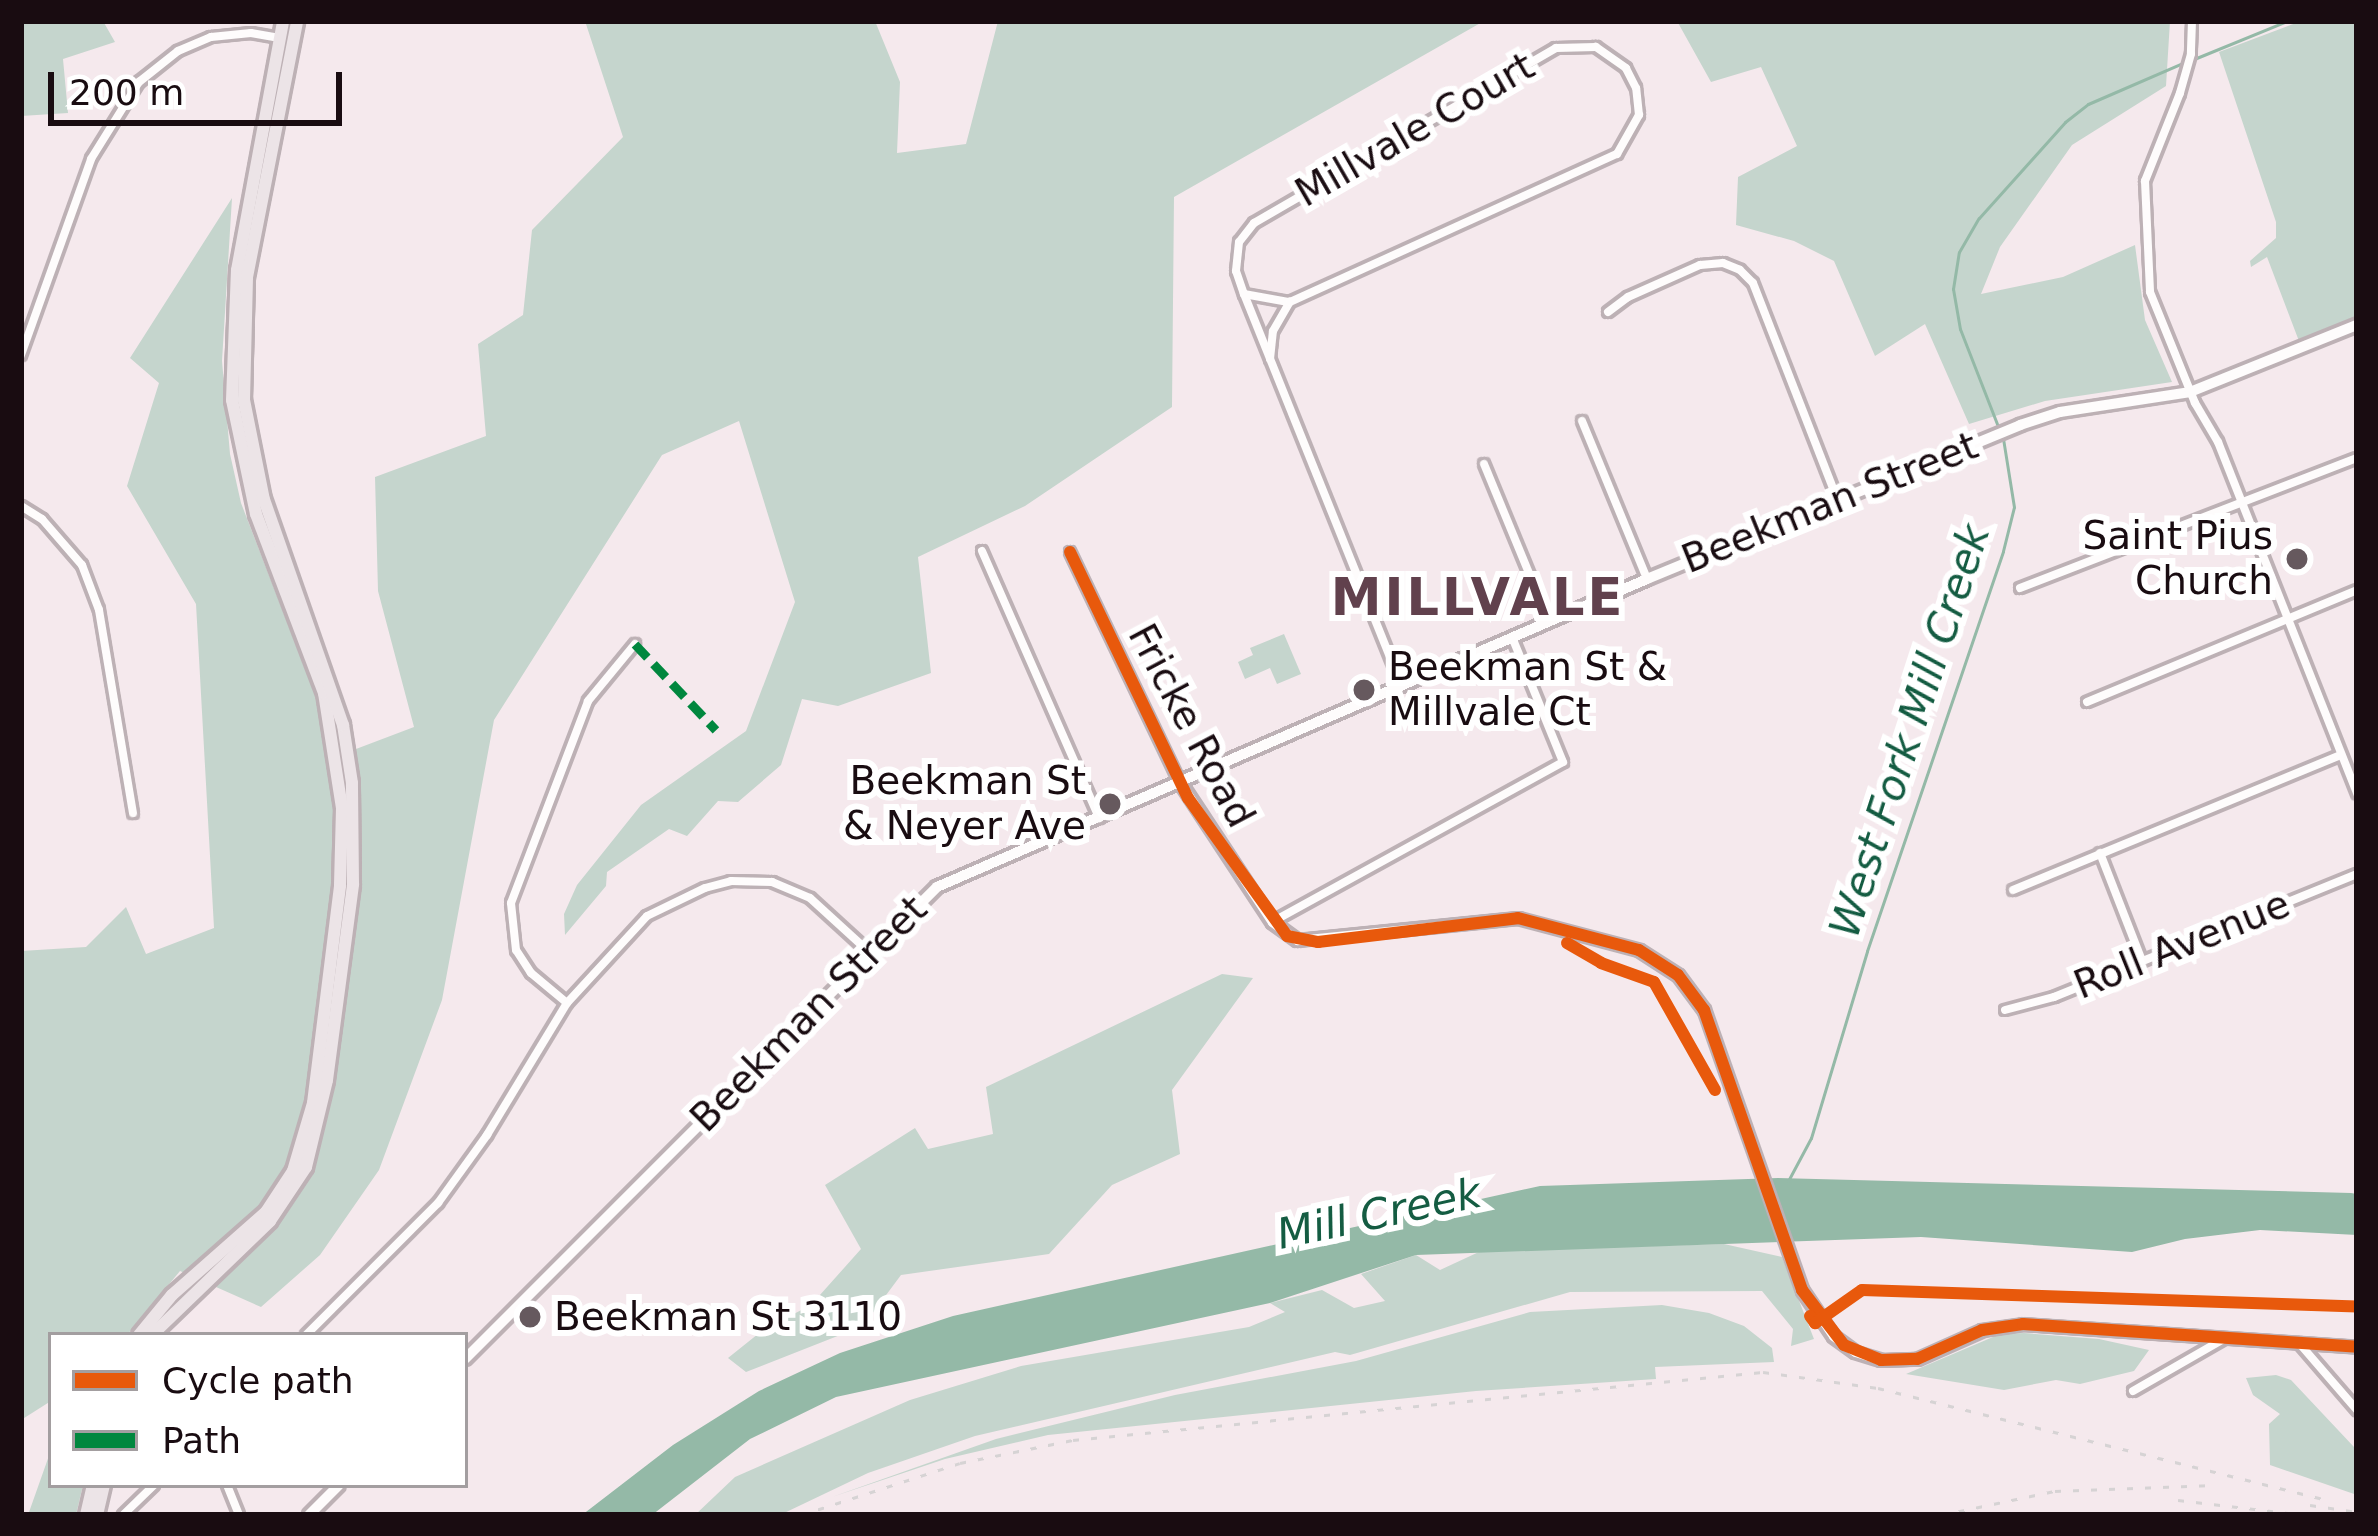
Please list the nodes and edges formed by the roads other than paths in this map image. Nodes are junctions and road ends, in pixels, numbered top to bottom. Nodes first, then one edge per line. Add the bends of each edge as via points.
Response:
1 (283, 21) edge
2 (297, 21) edge
3 (2192, 21) edge
4 (286, 39) junction
5 (1244, 294) junction
6 (1290, 302) junction
7 (1608, 313) dead end
8 (2357, 325) edge
9 (21, 355) edge
10 (1270, 358) junction
11 (2190, 392) junction
12 (1582, 422) dead end
13 (2357, 458) edge
14 (1484, 464) dead end
15 (1837, 498) junction
16 (2243, 505) junction
17 (21, 506) edge
18 (982, 551) dead end
19 (1070, 552) dead end
20 (1647, 579) junction
21 (2020, 588) dead end
22 (2357, 590) edge
23 (2287, 620) junction
24 (1549, 622) junction
25 (1512, 637) junction
26 (635, 644) dead end
27 (1401, 686) junction
28 (2087, 702) dead end
29 (2341, 755) junction
30 (1181, 784) junction
31 (2357, 793) edge
32 (133, 813) dead end
33 (1100, 819) junction
34 (2100, 854) junction
35 (2357, 874) edge
36 (2013, 890) dead end
37 (1272, 922) junction
38 (868, 951) junction
39 (2142, 961) junction
40 (567, 1004) junction
41 (2005, 1010) dead end
42 (141, 1332) edge
43 (155, 1332) edge
44 (310, 1332) edge
45 (2227, 1337) junction
46 (2299, 1343) junction
47 (2357, 1347) edge
48 (468, 1356) edge
49 (2133, 1391) dead end
50 (2357, 1410) edge
51 (151, 1488) edge
52 (336, 1488) edge
53 (123, 1515) edge
54 (309, 1515) edge

1 - 4 main road
2 - 4 main road
3 - 11 street via 2180,94 2144,195 2150,292
4 - 9 street via 238,33 194,43 139,82 91,159
4 - 42 main road via 237,270 232,400 256,514 328,711 342,808 340,885 314,1103 293,1172 266,1212
4 - 43 main road via 247,277 244,400 263,500 343,725 353,884 327,1080 306,1167 270,1221
5 - 6 street
5 - 6 street, Millvale Court via 1239,242 1254,224 1556,48 1596,47 1631,75 1639,115 1617,154
5 - 10 street, Millvale Court
6 - 10 street
7 - 15 street via 1700,265 1740,270 1753,283
8 - 11 main road, Beekman Street
10 - 27 street, Millvale Court
11 - 15 main road, Beekman Street via 2060,412
11 - 16 street
12 - 20 street
13 - 16 street
14 - 24 street
15 - 20 main road, Beekman Street
16 - 21 street
16 - 23 street
17 - 32 street via 82,565 99,610
18 - 33 street
19 - 30 street, Fricke Road
20 - 24 main road, Beekman Street
22 - 23 street
23 - 28 street
23 - 29 street
24 - 25 main road, Beekman Street
25 - 27 main road, Beekman Street
25 - 37 street via 1563,762
26 - 40 street via 588,700 511,903 515,950
27 - 30 main road, Beekman Street
29 - 31 street
29 - 34 street
30 - 33 main road, Beekman Street
30 - 37 street, Fricke Road
33 - 38 main road, Beekman Street via 938,887
34 - 36 street
34 - 39 street
35 - 39 street, Roll Avenue
37 - 45 street via 1297,940 1318,942 1517,918 1651,956 1678,975 1704,1010 1802,1290 1833,1336 1855,1352 1881,1360 1930,1356 2009,1324
38 - 40 street via 798,891 731,881 646,916
38 - 48 main road, Beekman Street
39 - 41 street, Roll Avenue
40 - 44 street via 438,1203
45 - 46 street
45 - 49 street
46 - 47 street
46 - 50 street
51 - 53 street
52 - 54 main road

